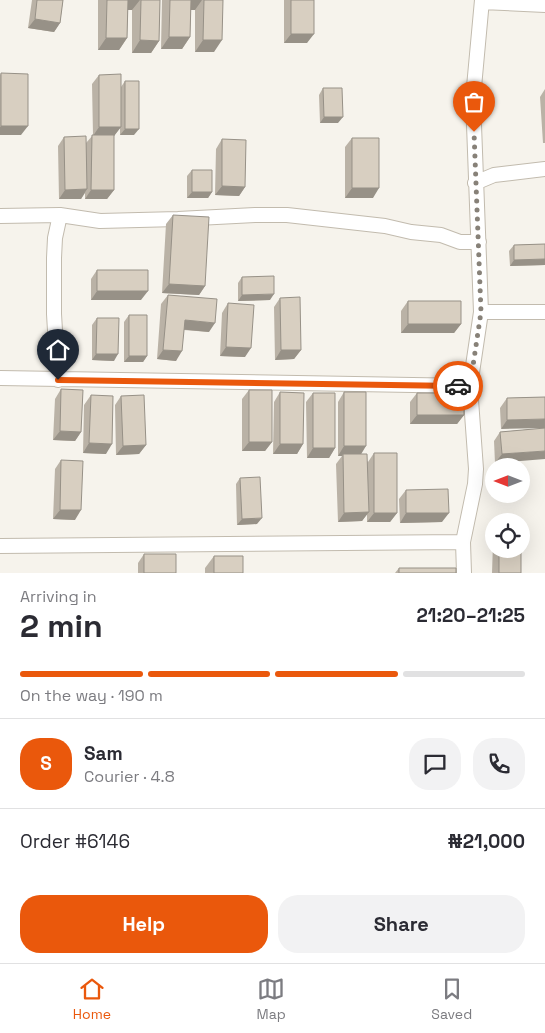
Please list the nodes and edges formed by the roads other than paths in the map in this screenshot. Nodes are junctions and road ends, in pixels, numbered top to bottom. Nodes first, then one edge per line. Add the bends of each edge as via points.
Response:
1 (482, 1) edge
2 (545, 4) edge
3 (545, 169) edge
4 (475, 183) junction
5 (60, 214) junction
6 (0, 216) edge
7 (479, 242) junction
8 (481, 312) junction
9 (545, 312) edge
10 (0, 378) edge
11 (58, 380) junction
12 (470, 386) junction
13 (463, 542) junction
14 (0, 546) edge
15 (464, 573) edge

1 - 2 street
1 - 4 street via 473,98
3 - 4 street via 494,175
4 - 7 street
5 - 6 street
5 - 7 street via 100,221 287,214 385,226 460,242
5 - 11 street via 54,258
7 - 8 street
8 - 9 street
8 - 12 street
10 - 11 street
11 - 12 street
12 - 13 street via 476,469
13 - 14 street
13 - 15 street

